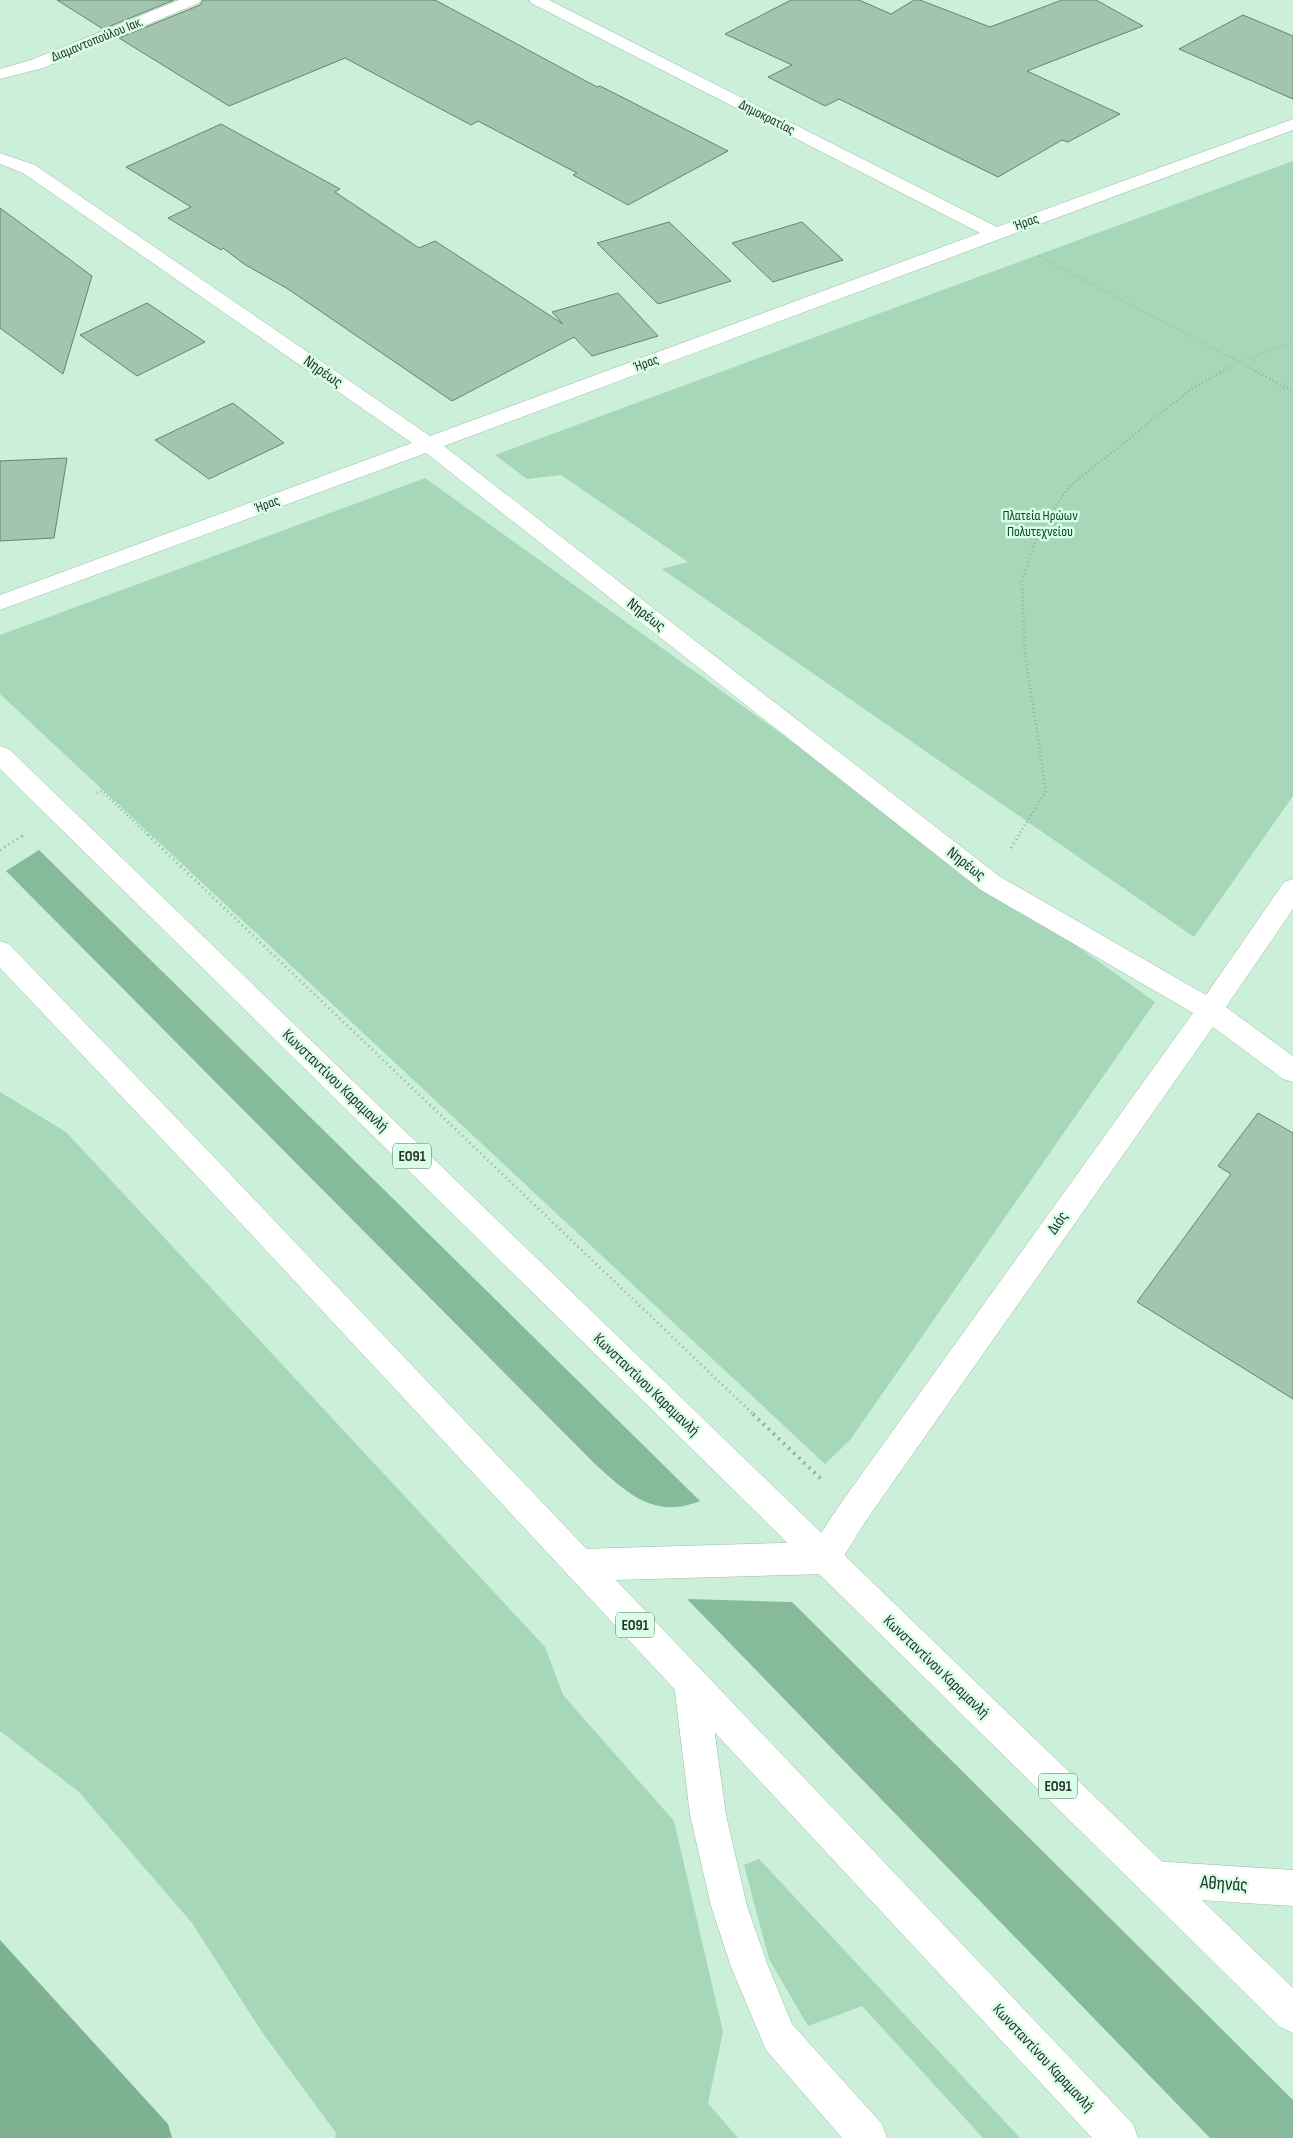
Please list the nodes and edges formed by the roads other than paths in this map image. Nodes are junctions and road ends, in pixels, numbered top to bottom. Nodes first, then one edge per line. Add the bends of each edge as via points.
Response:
1 (193, 0) edge
2 (537, 0) edge
3 (0, 74) edge
4 (1293, 124) edge
5 (0, 158) edge
6 (996, 234) junction
7 (428, 444) junction
8 (0, 603) edge
9 (0, 755) edge
10 (1293, 889) edge
11 (0, 951) edge
12 (1210, 1010) junction
13 (1293, 1071) edge
14 (824, 1558) junction
15 (580, 1565) junction
16 (691, 1684) junction
17 (1154, 1879) junction
18 (1293, 1888) edge
19 (1293, 2014) edge
20 (868, 2138) edge
21 (1119, 2138) edge

1 - 3 main road, Διαμαντοπούλου Ιακ. via 37,64
2 - 6 main road, Δημοκρατίας
4 - 6 main road, Ήρας
5 - 7 main road, Νηρέως via 29,169
6 - 7 main road, Ήρας
7 - 8 main road, Ήρας
7 - 12 main road, Νηρέως via 990,883
9 - 14 main road, Κωνσταντίνου Καραμανλή / ΕΟ91
10 - 12 main road, Διός
11 - 15 main road, Κωνσταντίνου Καραμανλή / ΕΟ91
12 - 13 main road, Νηρέως
12 - 14 main road, Διός
14 - 15 main road
14 - 17 main road, Κωνσταντίνου Καραμανλή / ΕΟ91
15 - 16 main road, Κωνσταντίνου Καραμανλή / ΕΟ91
16 - 20 main road via 708,1815 729,1906 750,1967 779,2038
16 - 21 main road, Κωνσταντίνου Καραμανλή / ΕΟ91
17 - 18 main road, Αθηνάς
17 - 19 main road, Κωνσταντίνου Καραμανλή / ΕΟ91

